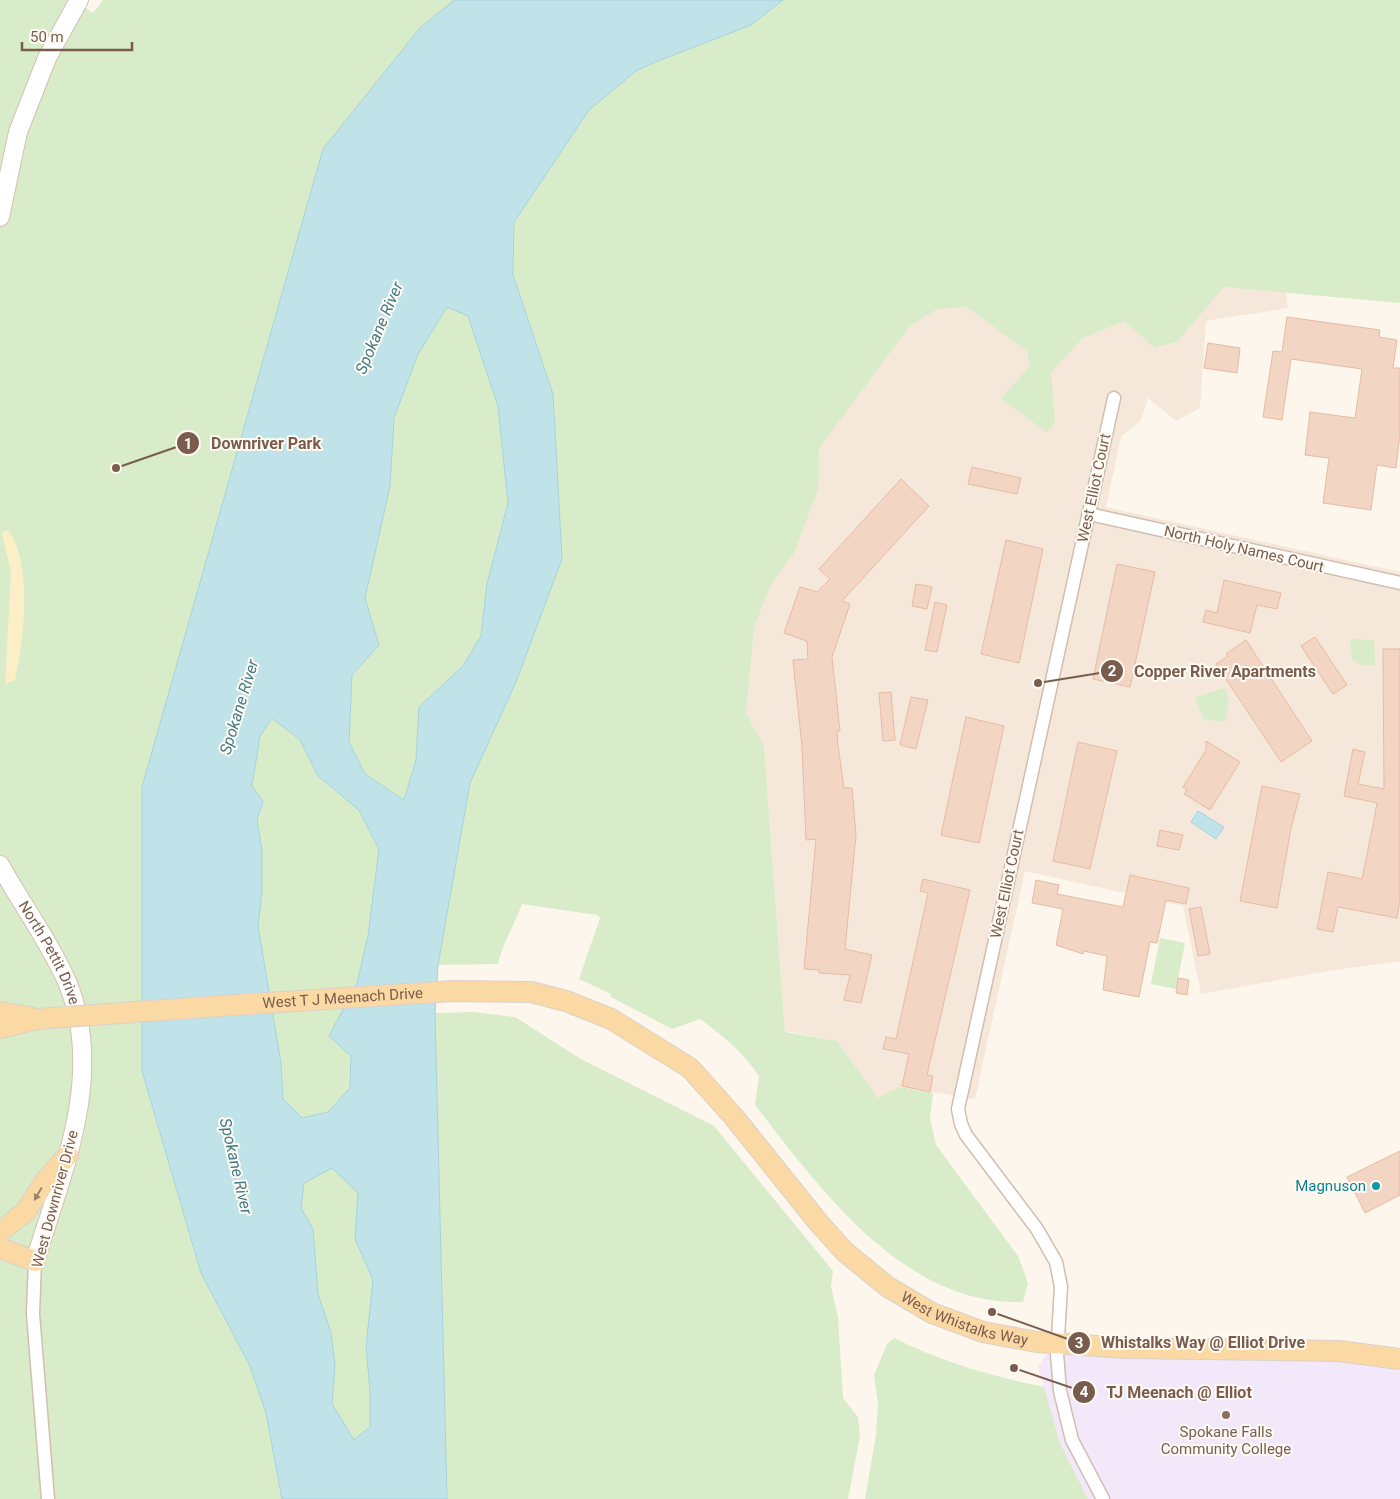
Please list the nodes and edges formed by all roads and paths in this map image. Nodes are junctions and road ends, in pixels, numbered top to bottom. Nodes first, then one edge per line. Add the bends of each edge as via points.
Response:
1 (79, 0) edge
2 (0, 217) edge
3 (1114, 398) dead end
4 (1088, 514) junction
5 (1400, 583) edge
6 (0, 865) edge
7 (0, 1012) edge
8 (37, 1018) junction
9 (77, 1018) joint
10 (0, 1020) edge
11 (0, 1028) edge
12 (640, 1036) joint
13 (68, 1155) junction
14 (0, 1232) edge
15 (0, 1248) edge
16 (35, 1261) junction
17 (1057, 1344) junction
18 (1400, 1359) edge
19 (48, 1499) edge
20 (1103, 1499) edge

1 - 2 street via 47,58 18,132
3 - 4 street, West Elliot Court
4 - 5 street, North Holy Names Court
4 - 17 street, West Elliot Court via 958,1109 966,1135 1053,1255 1061,1287
6 - 9 street, North Pettit Drive via 64,977
7 - 8 main road
8 - 10 main road
8 - 11 main road
8 - 12 main road, West T J Meenach Drive, bridge via 387,994 531,992 566,1001 611,1019
9 - 13 street, West Downriver Drive via 82,1084
12 - 17 main road, West Whistalks Way via 690,1068 828,1234 876,1278 913,1303 950,1321 999,1336
13 -> 14 main road via 46,1180 26,1211
13 - 16 street, West Downriver Drive
15 - 16 main road
16 - 19 street, West Downriver Drive via 32,1314
17 - 18 main road, West Whistalks Way via 1339,1351
17 - 20 street, West Elliot Court via 1058,1378 1067,1423 1078,1453

